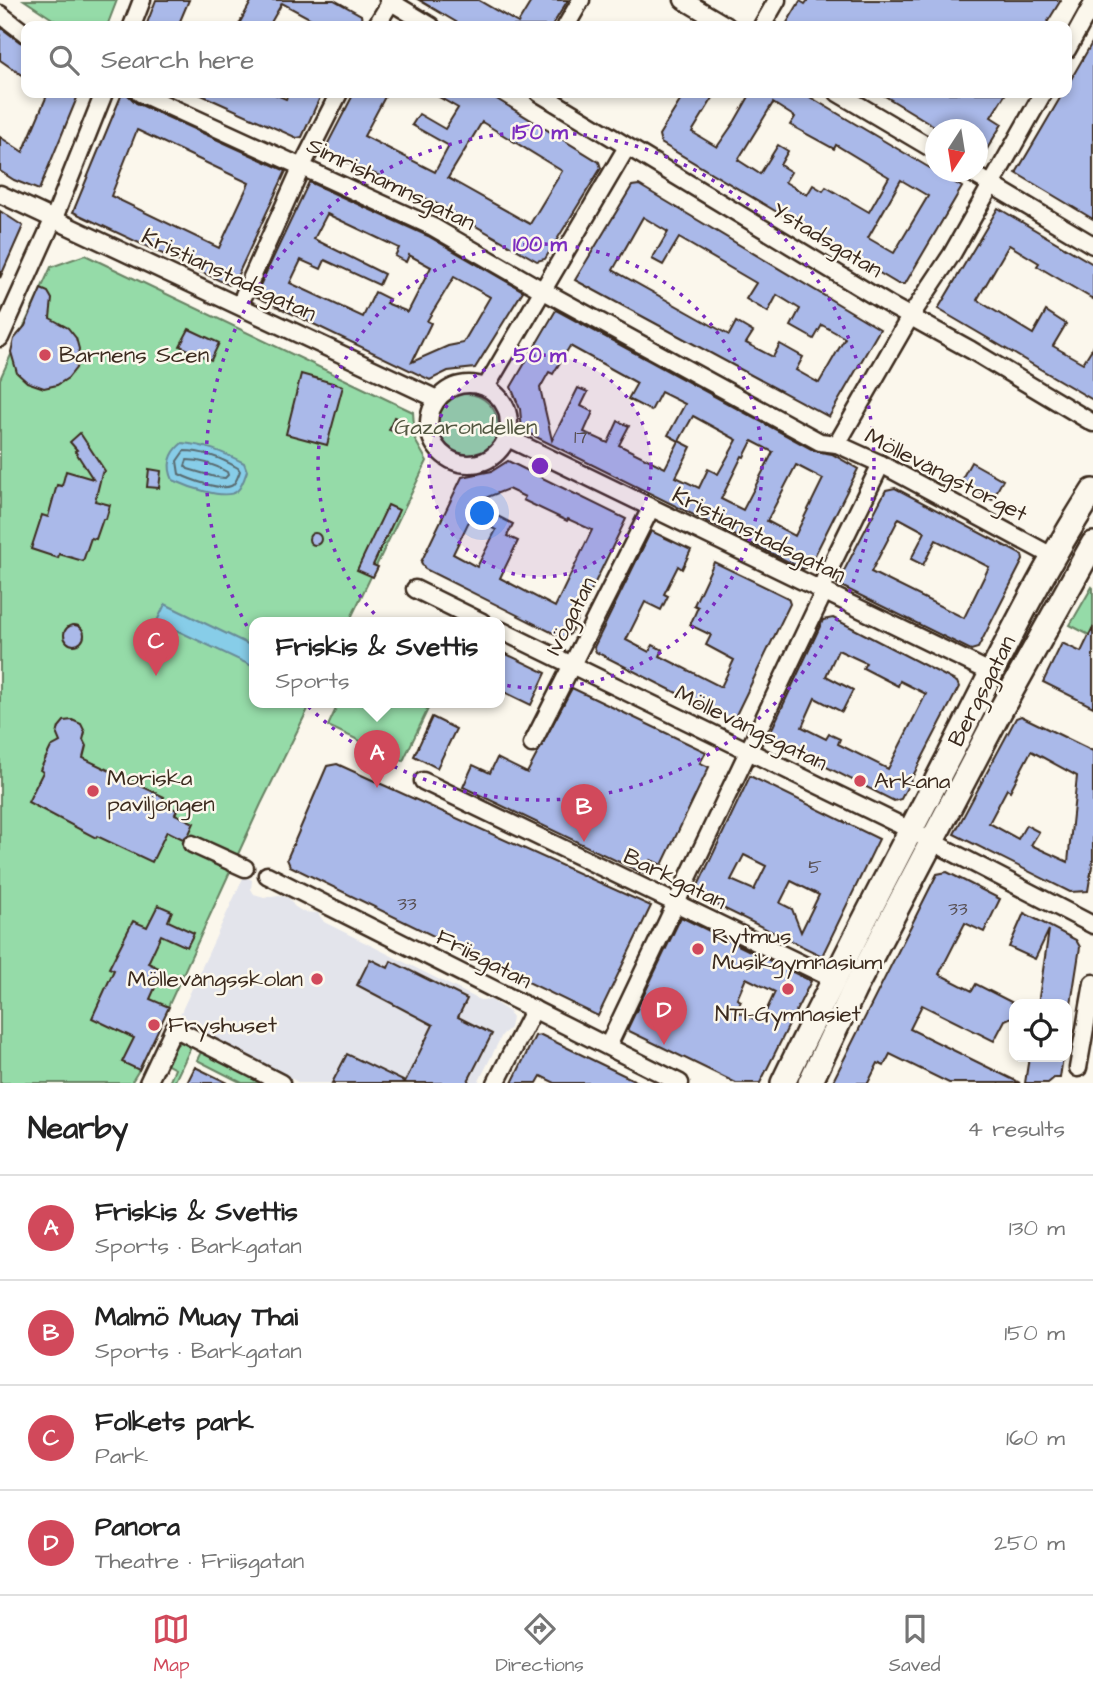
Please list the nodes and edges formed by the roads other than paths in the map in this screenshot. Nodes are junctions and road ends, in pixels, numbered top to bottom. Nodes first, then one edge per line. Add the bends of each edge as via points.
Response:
1 (142, 0) edge
2 (581, 0) edge
3 (683, 0) edge
4 (778, 0) edge
5 (390, 1) edge
6 (1093, 3) edge
7 (0, 14) edge
8 (134, 21) edge
9 (379, 21) edge
10 (423, 21) edge
11 (569, 21) edge
12 (719, 21) edge
13 (765, 21) edge
14 (21, 30) edge
15 (1072, 41) edge
16 (102, 98) edge
17 (152, 98) edge
18 (336, 98) edge
19 (547, 98) edge
20 (846, 98) edge
21 (1039, 98) edge
22 (925, 144) edge
23 (627, 147) junction
24 (302, 166) junction
25 (988, 182) edge
26 (991, 184) junction
27 (0, 194) edge
28 (54, 218) junction
29 (1093, 245) edge
30 (542, 290) junction
31 (244, 295) dead end
32 (910, 317) junction
33 (0, 338) edge
34 (486, 387) junction
35 (437, 399) junction
36 (1093, 423) edge
37 (508, 438) junction
38 (837, 444) junction
39 (881, 464) junction
40 (1093, 491) edge
41 (651, 508) junction
42 (1093, 544) edge
43 (1052, 556) junction
44 (415, 589) dead end
45 (824, 592) junction
46 (472, 617) edge
47 (505, 633) edge
48 (572, 665) junction
49 (992, 673) junction
50 (532, 744) dead end
51 (747, 752) junction
52 (422, 781) dead end
53 (911, 831) junction
54 (932, 841) junction
55 (192, 844) dead end
56 (245, 868) dead end
57 (267, 875) dead end
58 (675, 905) junction
59 (1093, 925) edge
60 (832, 979) junction
61 (1093, 982) edge
62 (534, 1009) junction
63 (608, 1046) junction
64 (1078, 1068) dead end
65 (148, 1083) edge
66 (281, 1083) edge
67 (496, 1083) edge
68 (680, 1083) edge
69 (783, 1083) edge
70 (810, 1083) edge

1 - 8 street
2 - 11 street
3 - 12 street
4 - 13 street
5 - 9 street
5 - 10 street
6 - 15 street
7 - 14 street
16 - 28 street
17 - 24 street, Simrishamnsgatan
18 - 24 street
19 - 23 street, Ystadsgatan
20 - 22 street
21 - 26 street, Möllevångstorget
23 - 30 street
23 - 32 street, Ystadsgatan
24 - 30 street, Simrishamnsgatan via 433,227
24 - 31 street
25 - 26 street
26 - 29 street
26 - 32 street, Möllevångstorget
27 - 28 street, Kristianstadsgatan
28 - 33 street
28 - 35 street, Kristianstadsgatan
30 - 34 street
30 - 38 street, Simrishamnsgatan via 820,442
32 - 36 street, Ystadsgatan
32 - 38 street, Möllevångstorget
34 - 35 street via 459,385
34 - 37 street via 506,408
35 - 37 street via 429,416 430,434 438,450 452,461 481,463 497,454
37 - 41 street, Kristianstadsgatan
38 - 39 street, Möllevångstorget
39 - 43 street, Möllevångstorget
39 - 45 street via 825,578
40 - 43 street, Bergsgatan
41 - 45 street, Kristianstadsgatan
41 - 48 street, Ivögatan
42 - 54 street, Bergsgatan
43 - 49 street, Bergsgatan
44 - 46 street
45 - 49 street, Kristianstadsgatan
45 - 51 street
47 - 48 street, Möllevångsgatan
48 - 50 street, Ivögatan
48 - 51 street, Möllevångsgatan
49 - 53 street, Bergsgatan
51 - 53 street, Möllevångsgatan
51 - 58 street
52 - 58 street, Barkgatan
53 - 54 street, Möllevångsgatan
53 - 60 street, Bergsgatan
54 - 59 street, Möllevångsgatan
54 - 70 street, Bergsgatan
55 - 56 street
57 - 62 street, Friisgatan
58 - 60 street, Barkgatan
58 - 63 street
60 - 69 street, Bergsgatan
61 - 64 street
62 - 63 street, Friisgatan
62 - 67 street
63 - 68 street, Friisgatan
65 - 66 street via 174,1028

